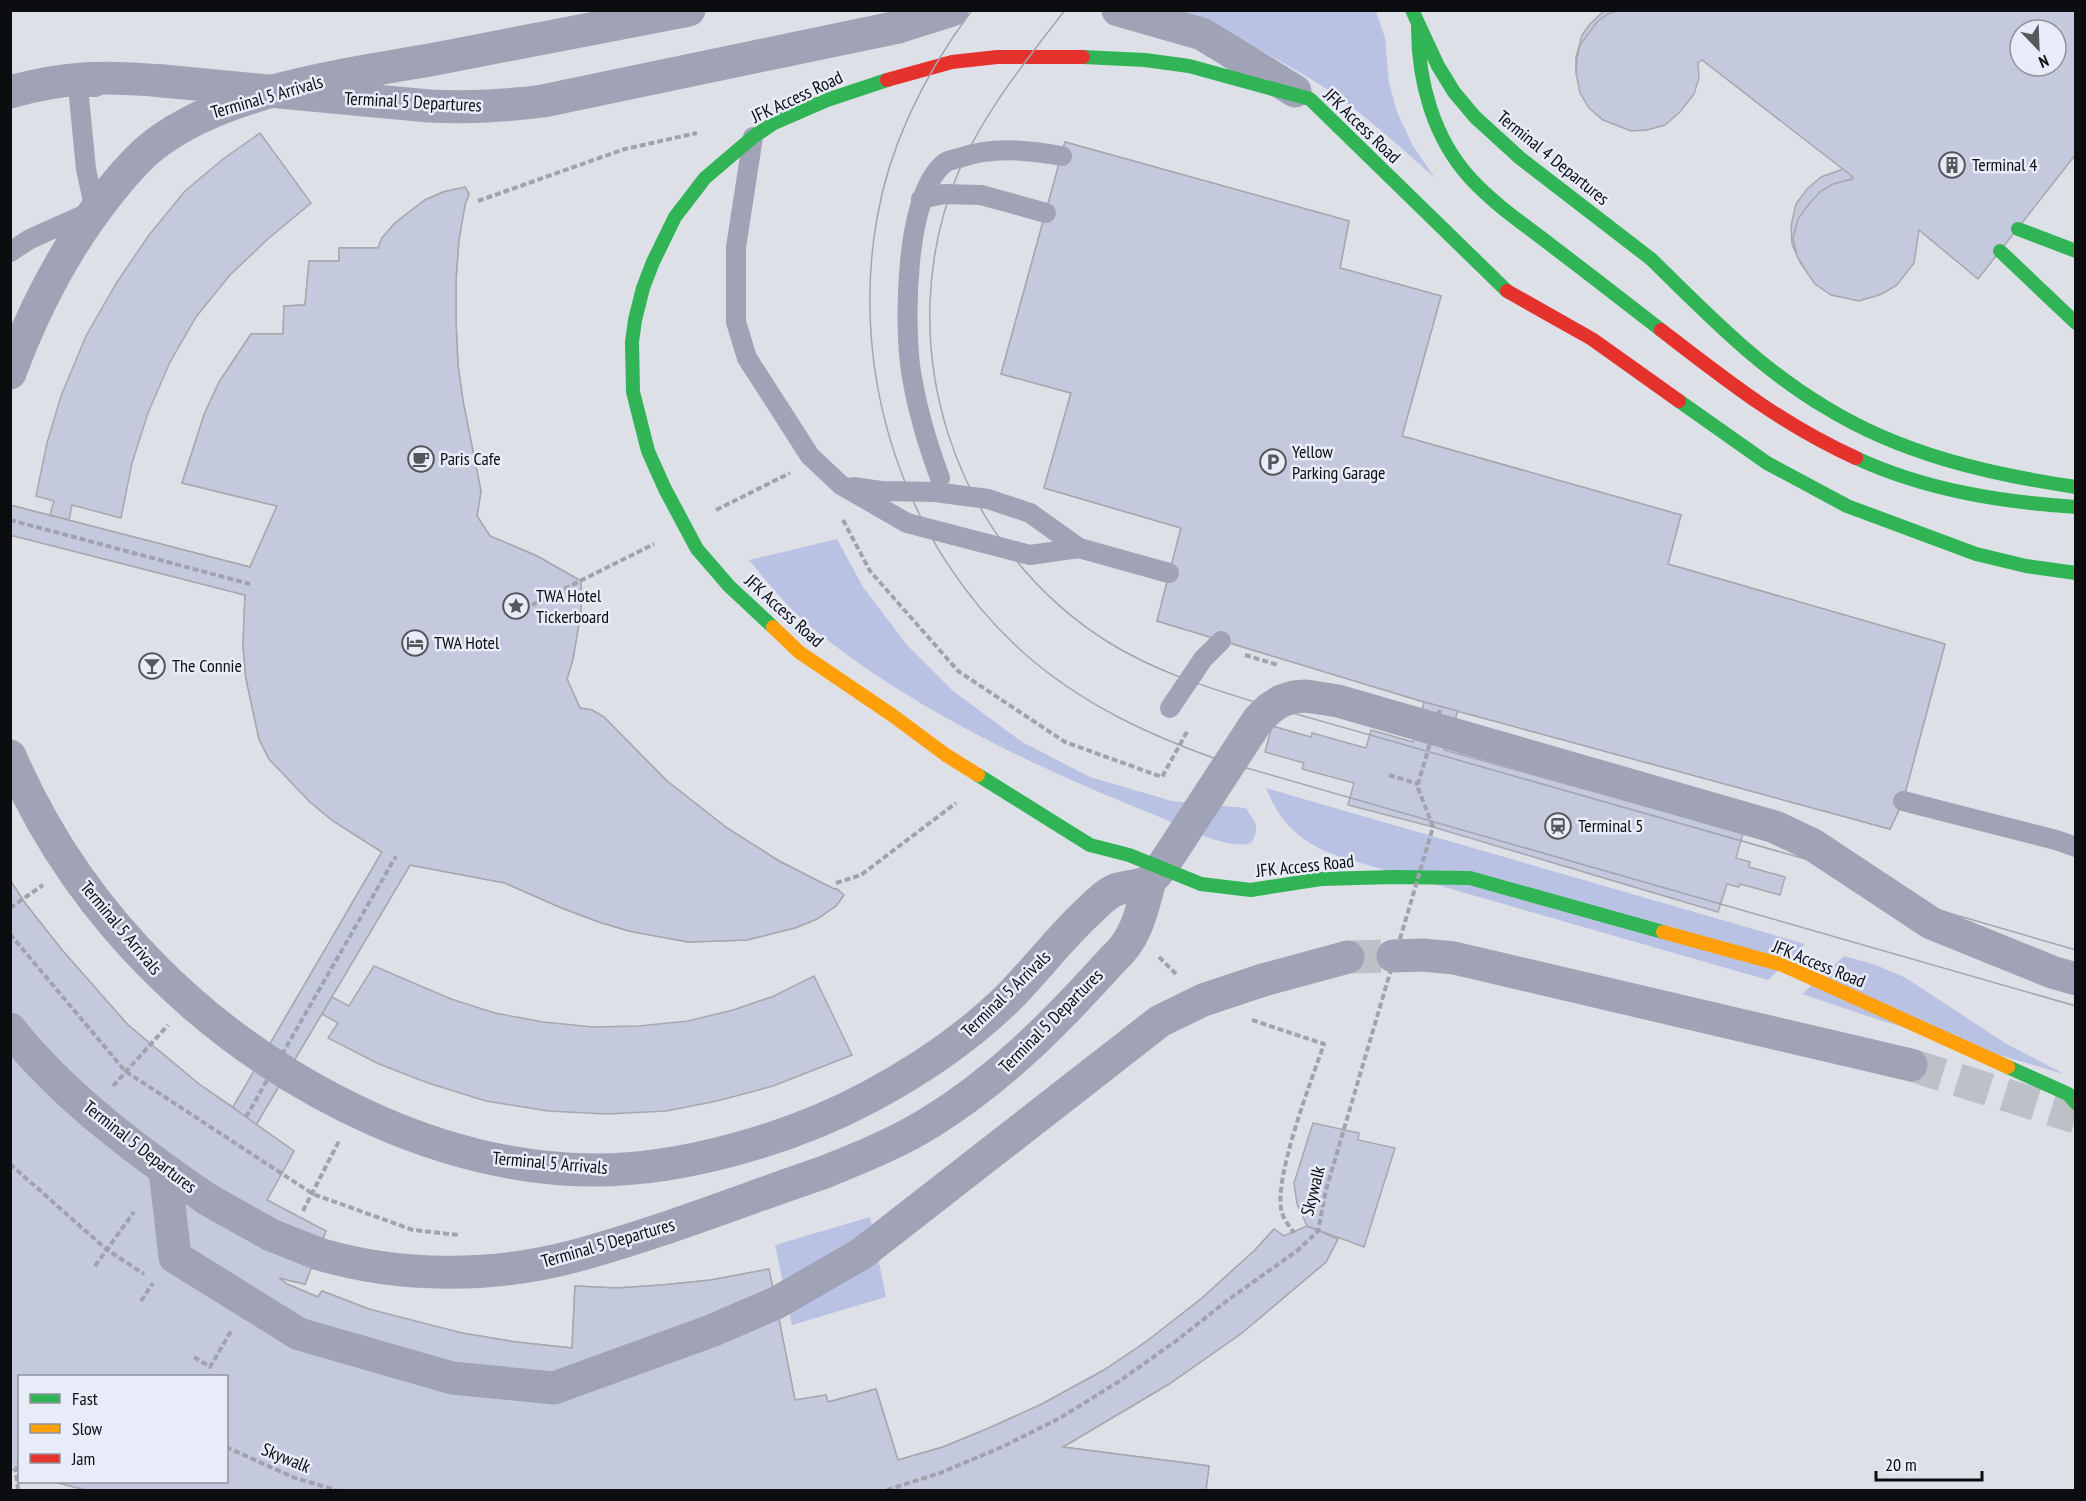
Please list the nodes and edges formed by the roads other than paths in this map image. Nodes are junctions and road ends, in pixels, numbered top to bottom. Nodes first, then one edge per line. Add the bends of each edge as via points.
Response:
1 (689, 10) edge
2 (952, 10) edge
3 (1118, 10) edge
4 (1412, 10) edge
5 (1419, 10) edge
6 (10, 92) edge
7 (251, 99) junction
8 (1310, 99) junction
9 (753, 137) junction
10 (1062, 156) dead end
11 (921, 199) junction
12 (95, 210) junction
13 (1046, 213) dead end
14 (2018, 229) dead end
15 (2000, 251) dead end
16 (2076, 251) edge
17 (10, 252) edge
18 (2076, 323) edge
19 (10, 373) edge
20 (939, 478) dead end
21 (841, 485) junction
22 (2076, 487) edge
23 (2076, 507) edge
24 (1079, 548) junction
25 (1169, 573) dead end
26 (2076, 573) edge
27 (1221, 640) dead end
28 (1170, 708) dead end
29 (10, 756) edge
30 (1903, 801) dead end
31 (2076, 847) edge
32 (1156, 874) junction
33 (1393, 956) tunnel mouth
34 (1348, 957) tunnel mouth
35 (2076, 979) edge
36 (10, 1029) edge
37 (1911, 1065) tunnel mouth
38 (2076, 1103) edge
39 (165, 1170) junction

1 - 7 street, Terminal 5 Arrivals via 346,75
2 - 6 street, Terminal 5 Departures, bridge via 898,27 506,106 429,106 96,77 67,79
3 - 8 street via 1202,34
4 - 22 main road, Terminal 4 Departures, bridge via 1438,66 1475,117 1520,158 1651,259 1727,333 1788,382 1851,422 1910,448 2020,478
5 - 23 main road via 1420,60 1426,92 1444,142 1461,168 1504,209 1780,420 1841,453 1934,487 2008,501
7 - 12 street, Terminal 5 Arrivals via 202,116 155,144 136,160
7 - 12 lane via 137,87 78,87 86,169
8 - 9 main road, JFK Access Road via 1178,65 1095,57 997,57 952,62 827,99
8 - 26 main road, JFK Access Road via 1507,291 1592,339 1767,463 1847,506 1976,554
9 - 21 lane via 736,247 736,321 747,358 810,456
9 - 32 main road, JFK Access Road via 705,178 675,216 643,288 635,320 632,366 637,412 648,451 684,527 729,586 814,663 946,755 1090,845 1130,855
10 - 11 lane via 1034,151 972,153 947,162 932,176
11 - 13 lane via 944,194 981,195
11 - 20 lane via 909,269 908,339 918,413
12 - 17 lane
12 - 19 street, Terminal 5 Arrivals via 52,277
14 - 16 main road
15 - 18 main road
21 - 24 lane via 988,499 1030,513
21 - 24 lane via 907,523 1030,555
24 - 25 lane
27 - 28 lane via 1190,676
29 - 32 street, Terminal 5 Arrivals via 48,833 94,898 135,948 189,1002 241,1044 302,1084 414,1137 519,1164 594,1170 643,1167 702,1157 825,1118 915,1071 949,1048 1009,997 1078,921 1112,891
30 - 31 lane
32 - 35 street, Terminal 5 Departures via 1258,720 1281,701 1306,696 1338,701 1775,827 1813,845 1931,923
32 - 38 main road, JFK Access Road via 1251,890 1321,879 1470,878 1783,965 2068,1094
32 - 39 street, Terminal 5 Departures, bridge via 1137,927 1123,950 1026,1051 929,1123 825,1172 574,1256 488,1270 378,1268 319,1254 271,1236
33 - 37 street via 1454,958
34 - 39 street, bridge via 1203,1000 1160,1021 861,1254 776,1303 554,1388 452,1378 299,1334 175,1257
36 - 39 street, Terminal 5 Departures via 82,1103

